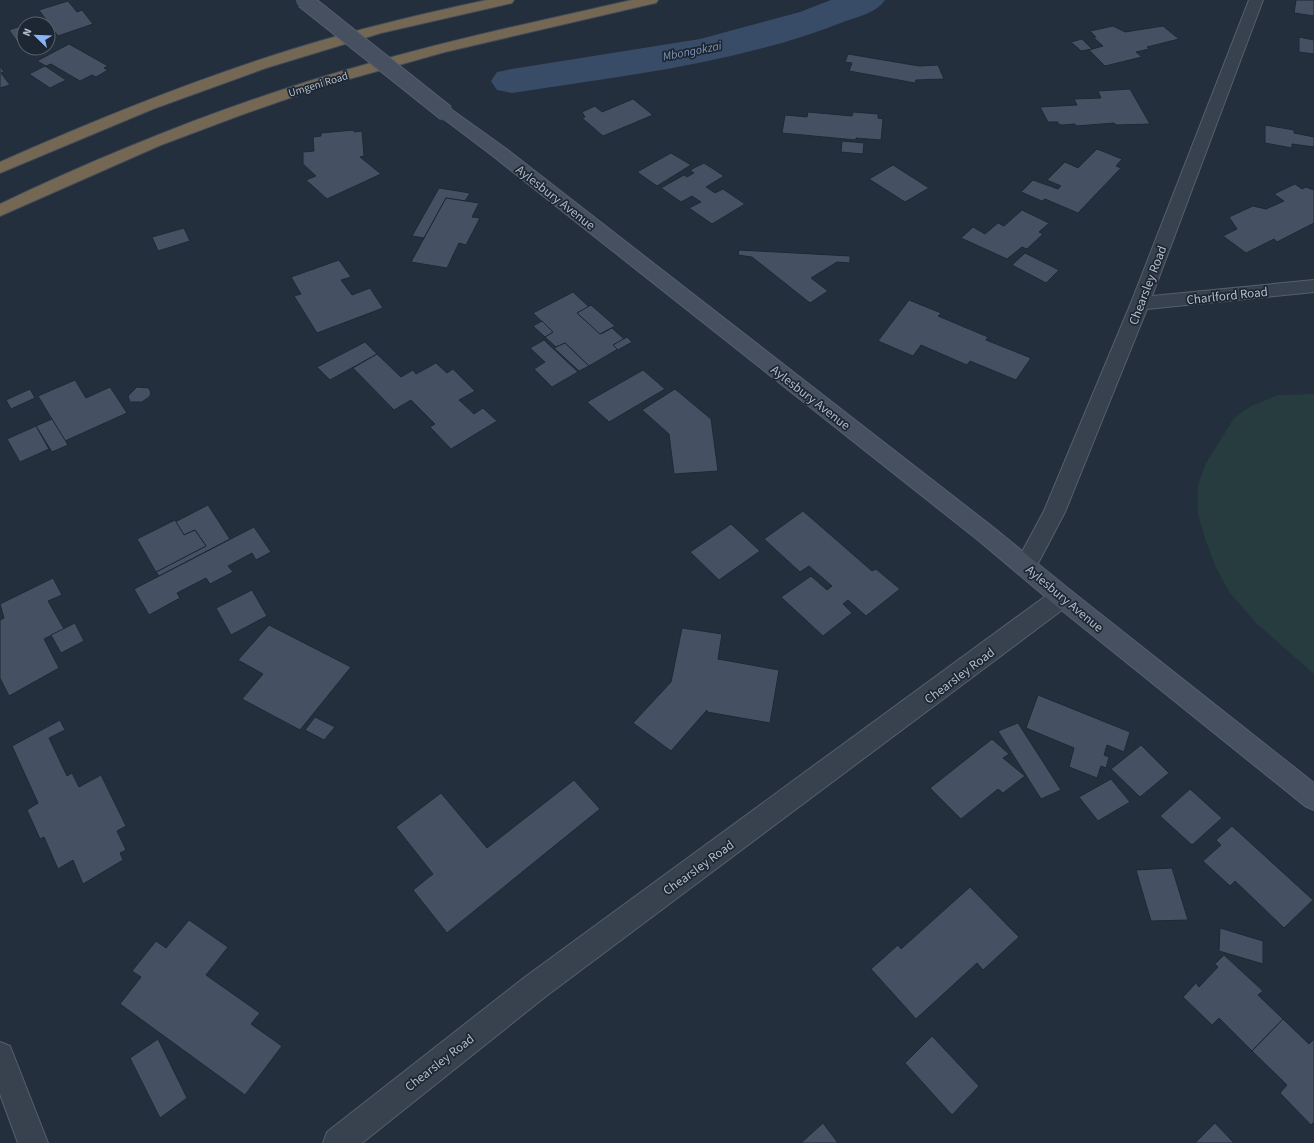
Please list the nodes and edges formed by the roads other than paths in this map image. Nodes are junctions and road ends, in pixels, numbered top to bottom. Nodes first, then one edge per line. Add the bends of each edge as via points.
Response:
1 (304, 0) edge
2 (507, 0) edge
3 (651, 0) edge
4 (1256, 0) edge
5 (0, 168) edge
6 (0, 211) edge
7 (1314, 286) edge
8 (1140, 303) junction
9 (1026, 565) junction
10 (1062, 597) junction
11 (1314, 798) edge
12 (0, 1056) edge
13 (33, 1143) edge
14 (338, 1143) edge

1 - 9 street, Aylesbury Avenue, bridge
2 - 5 highway via 374,30 299,52 158,101
3 - 6 highway, Umgeni Road via 415,55 318,83 166,137 62,181
4 - 8 street, Chearsley Road
7 - 8 street, Charlford Road
8 - 9 street, Chearsley Road via 1054,512
9 - 10 street, Aylesbury Avenue
10 - 11 street, Aylesbury Avenue
10 - 14 street, Chearsley Road via 535,987
12 - 13 street

